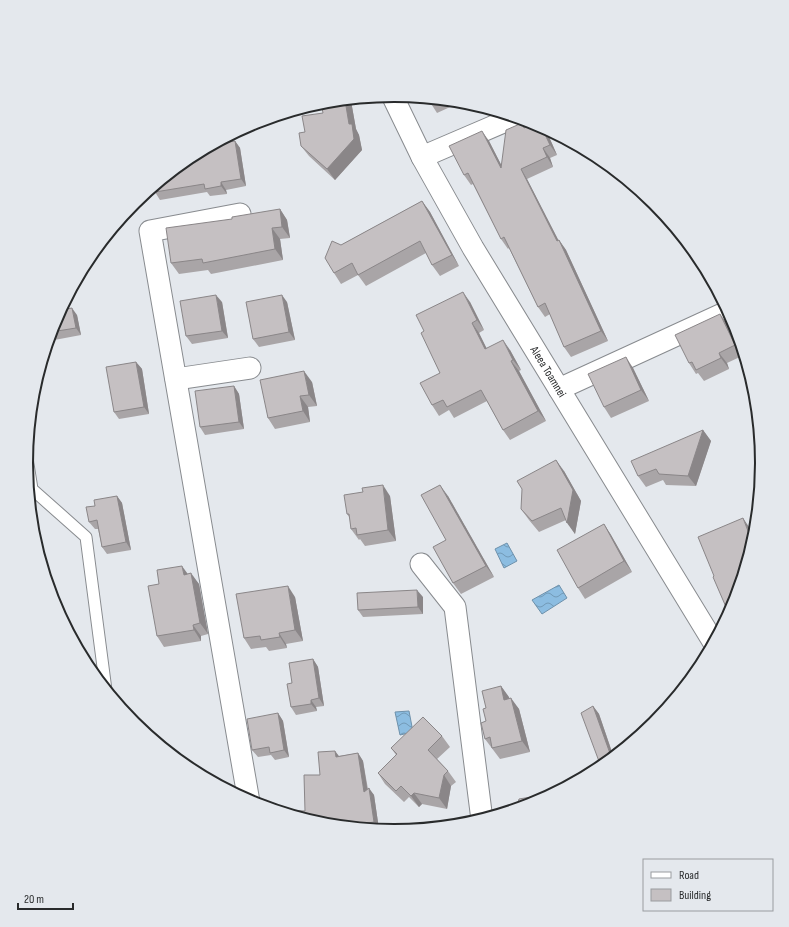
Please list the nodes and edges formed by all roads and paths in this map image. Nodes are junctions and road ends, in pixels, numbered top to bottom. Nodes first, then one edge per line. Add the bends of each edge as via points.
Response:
1 (395, 102) edge
2 (508, 120) edge
3 (422, 157) junction
4 (240, 214) edge
5 (723, 314) edge
6 (250, 368) dead end
7 (176, 379) junction
8 (559, 389) junction
9 (34, 491) edge
10 (421, 564) dead end
11 (711, 638) edge
12 (105, 679) edge
13 (248, 793) edge
14 (481, 814) edge

1 - 3 street, Aleea Toamnei
2 - 3 street
3 - 8 street, Aleea Toamnei via 473,248
4 - 7 street via 150,230
5 - 8 street
6 - 7 street
7 - 13 street
8 - 11 street, Aleea Toamnei
9 - 12 lane via 86,537
10 - 14 street via 455,607

